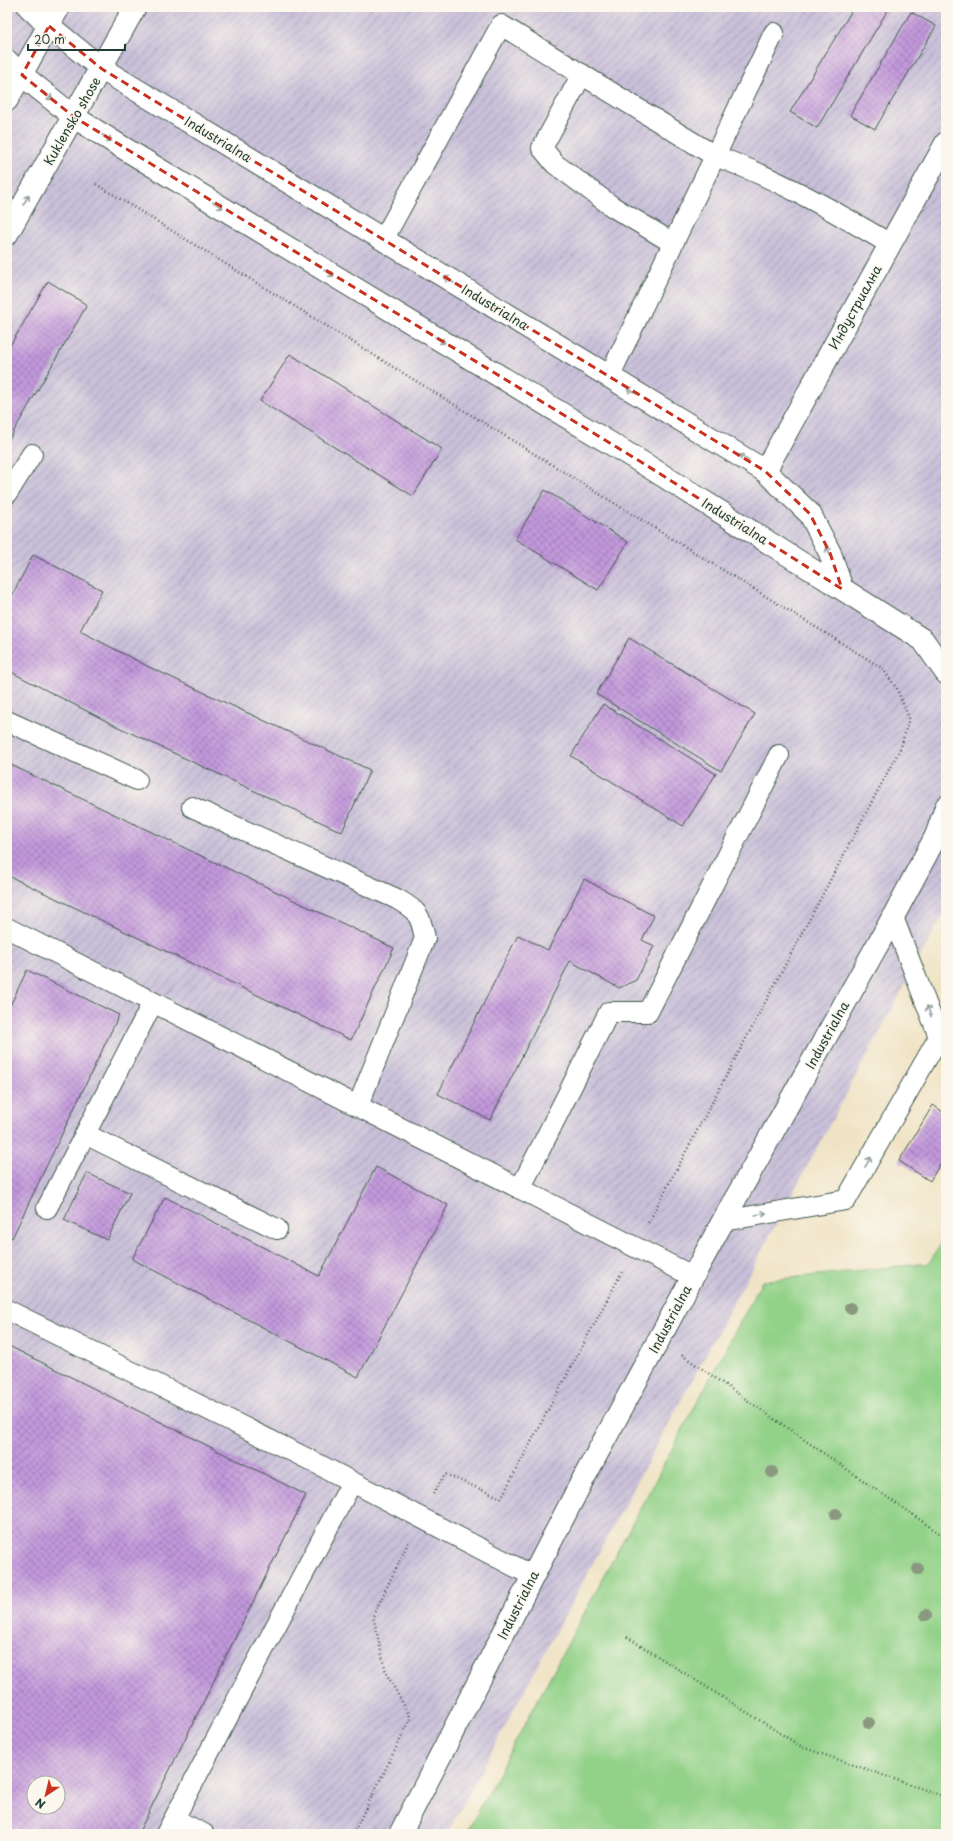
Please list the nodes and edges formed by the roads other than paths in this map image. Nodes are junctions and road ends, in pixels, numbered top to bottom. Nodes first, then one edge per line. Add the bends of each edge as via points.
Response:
1 (29, 7) edge
2 (59, 7) edge
3 (135, 7) edge
4 (49, 26) junction
5 (774, 33) dead end
6 (15, 68) edge
7 (102, 69) junction
8 (582, 74) junction
9 (7, 100) edge
10 (74, 117) junction
11 (946, 143) edge
12 (715, 156) junction
13 (7, 234) edge
14 (383, 240) junction
15 (673, 243) junction
16 (890, 244) junction
17 (609, 377) junction
18 (32, 454) dead end
19 (765, 471) junction
20 (7, 494) edge
21 (842, 589) junction
22 (946, 672) edge
23 (7, 721) edge
24 (779, 755) dead end
25 (137, 780) dead end
26 (192, 807) dead end
27 (946, 807) edge
28 (941, 838) edge
29 (893, 917) junction
30 (7, 928) edge
31 (153, 1002) junction
32 (358, 1106) junction
33 (85, 1134) junction
34 (520, 1189) junction
35 (46, 1208) dead end
36 (723, 1221) junction
37 (277, 1229) dead end
38 (692, 1276) junction
39 (7, 1310) edge
40 (352, 1482) junction
41 (533, 1576) junction
42 (170, 1826) edge
43 (204, 1834) edge
44 (400, 1834) edge

1 - 4 street, Industrialna
2 - 4 street
3 - 7 street, Kuklensko shose
4 - 6 street
4 - 7 street, Industrialna
5 - 12 lane
6 - 9 street
6 -> 10 street, Industrialna
7 - 10 street, Kuklensko shose
7 - 14 street, Industrialna
8 - 12 lane
8 - 14 lane via 501,25
8 - 15 lane via 542,148 555,164 613,207
13 -> 10 street, Kuklensko shose
10 -> 21 street, Industrialna via 646,465
11 - 16 street, Индустриална
12 - 15 lane
12 - 16 lane via 759,173 836,212
17 -> 14 street, Industrialna
15 - 17 lane
16 - 19 street, Индустриална
19 -> 17 street, Industrialna
18 - 20 lane
21 -> 19 street, Industrialna via 830,553 810,514
21 - 22 street, Industrialna via 922,640
23 - 25 lane
24 - 34 lane via 648,1012 609,1012
26 - 32 lane via 415,909 426,938
27 - 28 street, Industrialna
28 - 29 street, Industrialna
29 - 36 street, Industrialna
36 -> 29 lane via 846,1200 939,1037
30 - 31 lane
31 - 32 lane
31 - 33 lane
32 - 34 lane
33 - 35 lane
33 - 37 lane
34 - 38 lane
36 - 38 street, Industrialna
38 - 41 street, Industrialna
39 - 40 lane
40 - 41 lane
40 - 42 lane
41 - 44 street, Industrialna
42 - 43 lane

